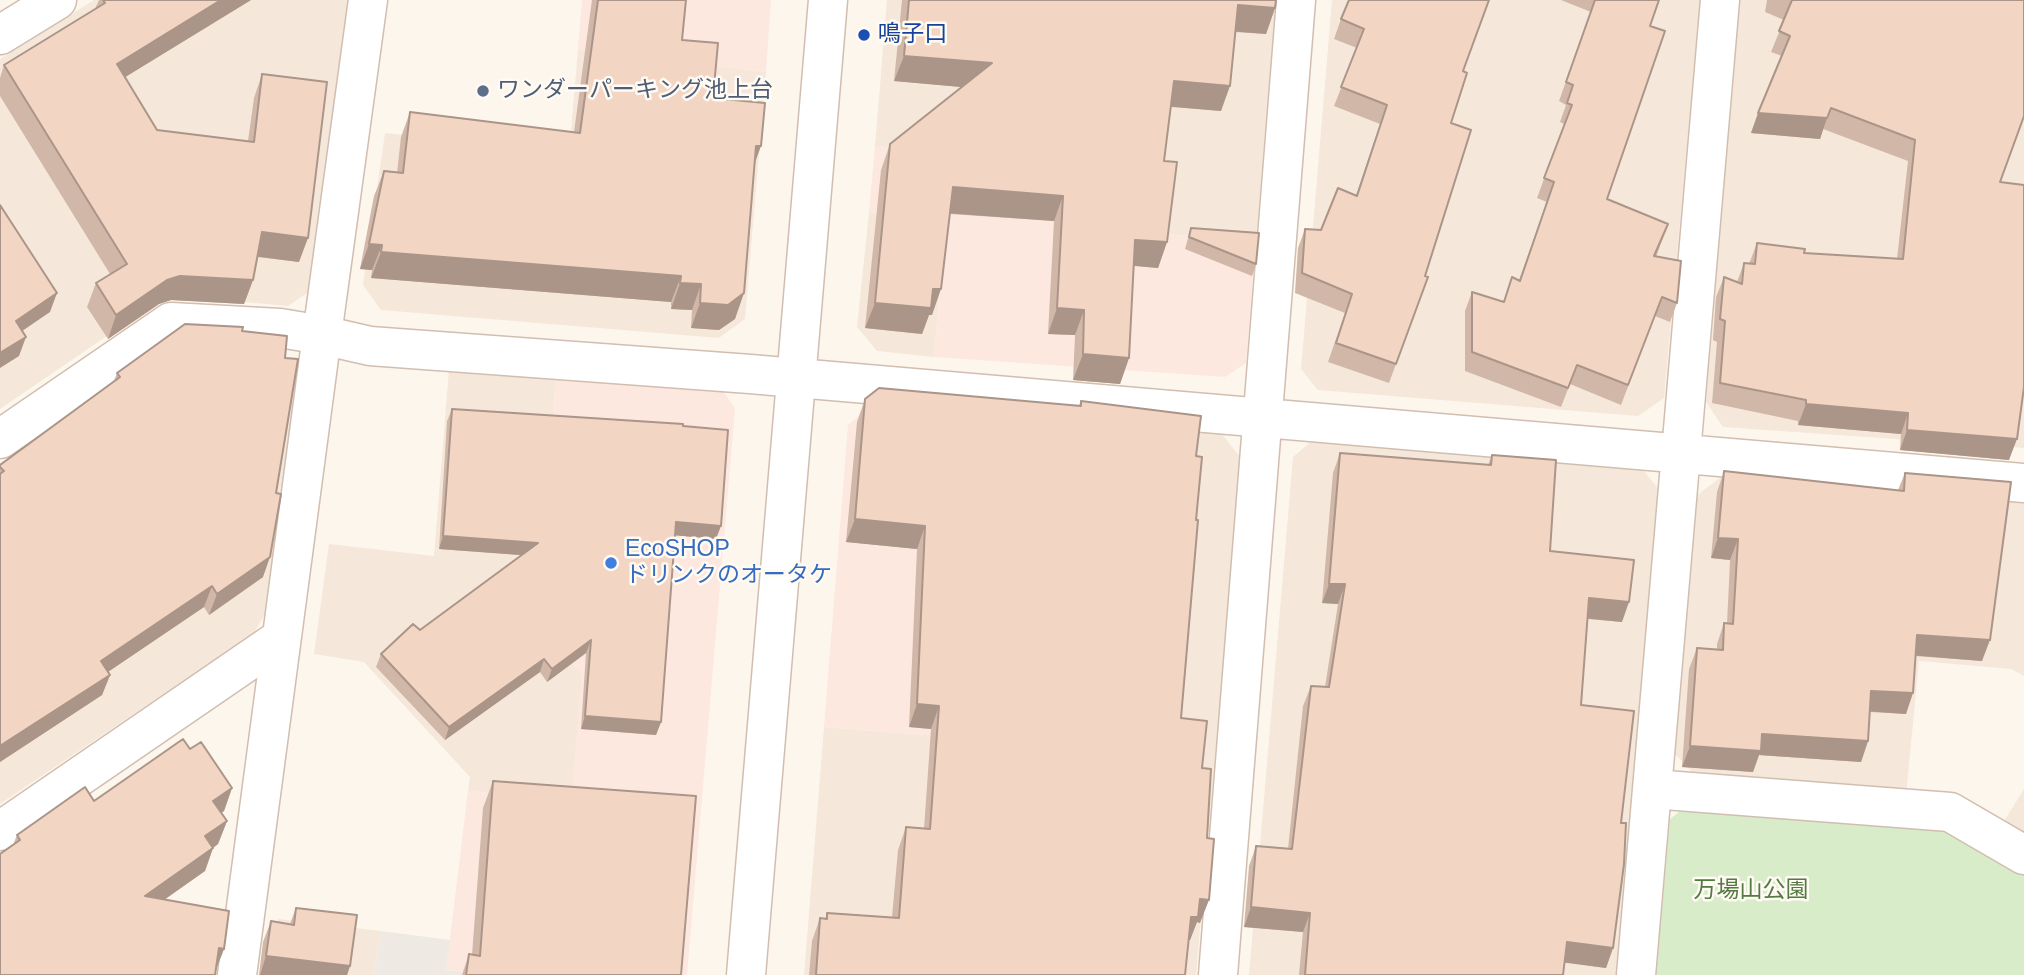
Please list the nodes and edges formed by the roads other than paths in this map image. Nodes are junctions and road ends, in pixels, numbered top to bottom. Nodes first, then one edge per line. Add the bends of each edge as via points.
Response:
1 (57, 0) edge
2 (368, 0) edge
3 (828, 0) edge
4 (1296, 0) edge
5 (1720, 0) edge
6 (0, 36) edge
7 (322, 335) junction
8 (797, 379) junction
9 (1263, 418) junction
10 (0, 439) edge
11 (1681, 456) junction
12 (2024, 483) edge
13 (281, 639) junction
14 (1652, 789) junction
15 (0, 831) edge
16 (2024, 855) edge
17 (237, 975) edge
18 (746, 975) edge
19 (1218, 975) edge
20 (1636, 975) edge

1 - 6 street
2 - 7 street
3 - 8 street
4 - 9 street
5 - 11 street
7 - 8 street via 370,346
7 - 10 street via 171,322
7 - 13 street
8 - 9 street
8 - 18 street
9 - 11 street
9 - 19 street
11 - 12 street
11 - 14 street
13 - 15 street
13 - 17 street
14 - 16 street via 1950,812
14 - 20 street

